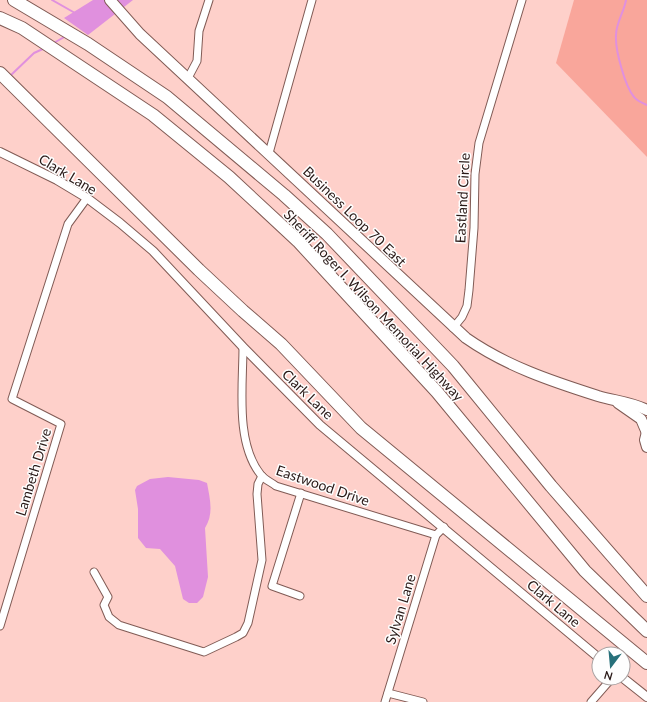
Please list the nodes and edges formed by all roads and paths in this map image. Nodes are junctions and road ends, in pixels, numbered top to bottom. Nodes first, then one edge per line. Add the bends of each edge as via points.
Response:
1 (14, 0) edge
2 (110, 0) edge
3 (209, 0) edge
4 (312, 0) edge
5 (522, 0) edge
6 (0, 18) edge
7 (0, 73) edge
8 (188, 78) junction
9 (0, 152) edge
10 (269, 153) junction
11 (87, 198) junction
12 (453, 328) junction
13 (243, 347) junction
14 (614, 400) junction
15 (647, 410) edge
16 (647, 432) edge
17 (647, 447) edge
18 (262, 476) junction
19 (301, 493) junction
20 (444, 527) junction
21 (436, 536) junction
22 (94, 572) dead end
23 (300, 596) dead end
24 (647, 596) edge
25 (0, 626) edge
26 (647, 631) edge
27 (591, 651) edge
28 (647, 663) edge
29 (631, 685) edge
30 (605, 686) edge
31 (388, 692) junction
32 (647, 698) edge
33 (386, 702) edge
34 (423, 702) edge
35 (591, 702) edge

1 - 24 highway, Sheriff Roger I. Wilson Memorial Highway via 88,44 167,97 327,234 453,366 551,486
2 - 8 main road, Business Loop 70 East via 140,34
3 - 8 street via 199,31 197,61
4 - 10 street
5 - 12 street, Eastland Circle via 479,143 467,306
6 - 26 highway, Sheriff Roger I. Wilson Memorial Highway via 22,28 153,115 229,178 298,241 437,392 585,571
7 - 28 highway via 199,270 281,344 361,428
8 - 10 main road, Business Loop 70 East
9 - 11 street, Clark Lane
10 - 12 main road, Business Loop 70 East
11 - 13 street, Clark Lane via 153,251
11 - 25 street, Lambeth Drive via 68,224 12,399 61,424
12 - 14 main road, Business Loop 70 East via 506,363
13 - 18 street, Eastwood Drive via 243,413 246,444
13 - 20 street, Clark Lane via 320,425
14 - 15 main road, Business Loop 70 East
14 - 16 main road, Business Loop 70 East via 641,419
16 - 17 main road
18 - 19 street, Eastwood Drive via 276,486
18 - 22 street via 256,494 262,560 248,623 236,637 204,652 119,625 110,617 104,606 108,597
19 - 21 street, Eastwood Drive
19 - 23 street via 272,586
20 - 21 street, Sylvan Lane
20 - 27 street, Clark Lane
21 - 31 street, Sylvan Lane
29 - 32 street
30 - 35 street
31 - 33 street, Sylvan Lane
31 - 34 street

